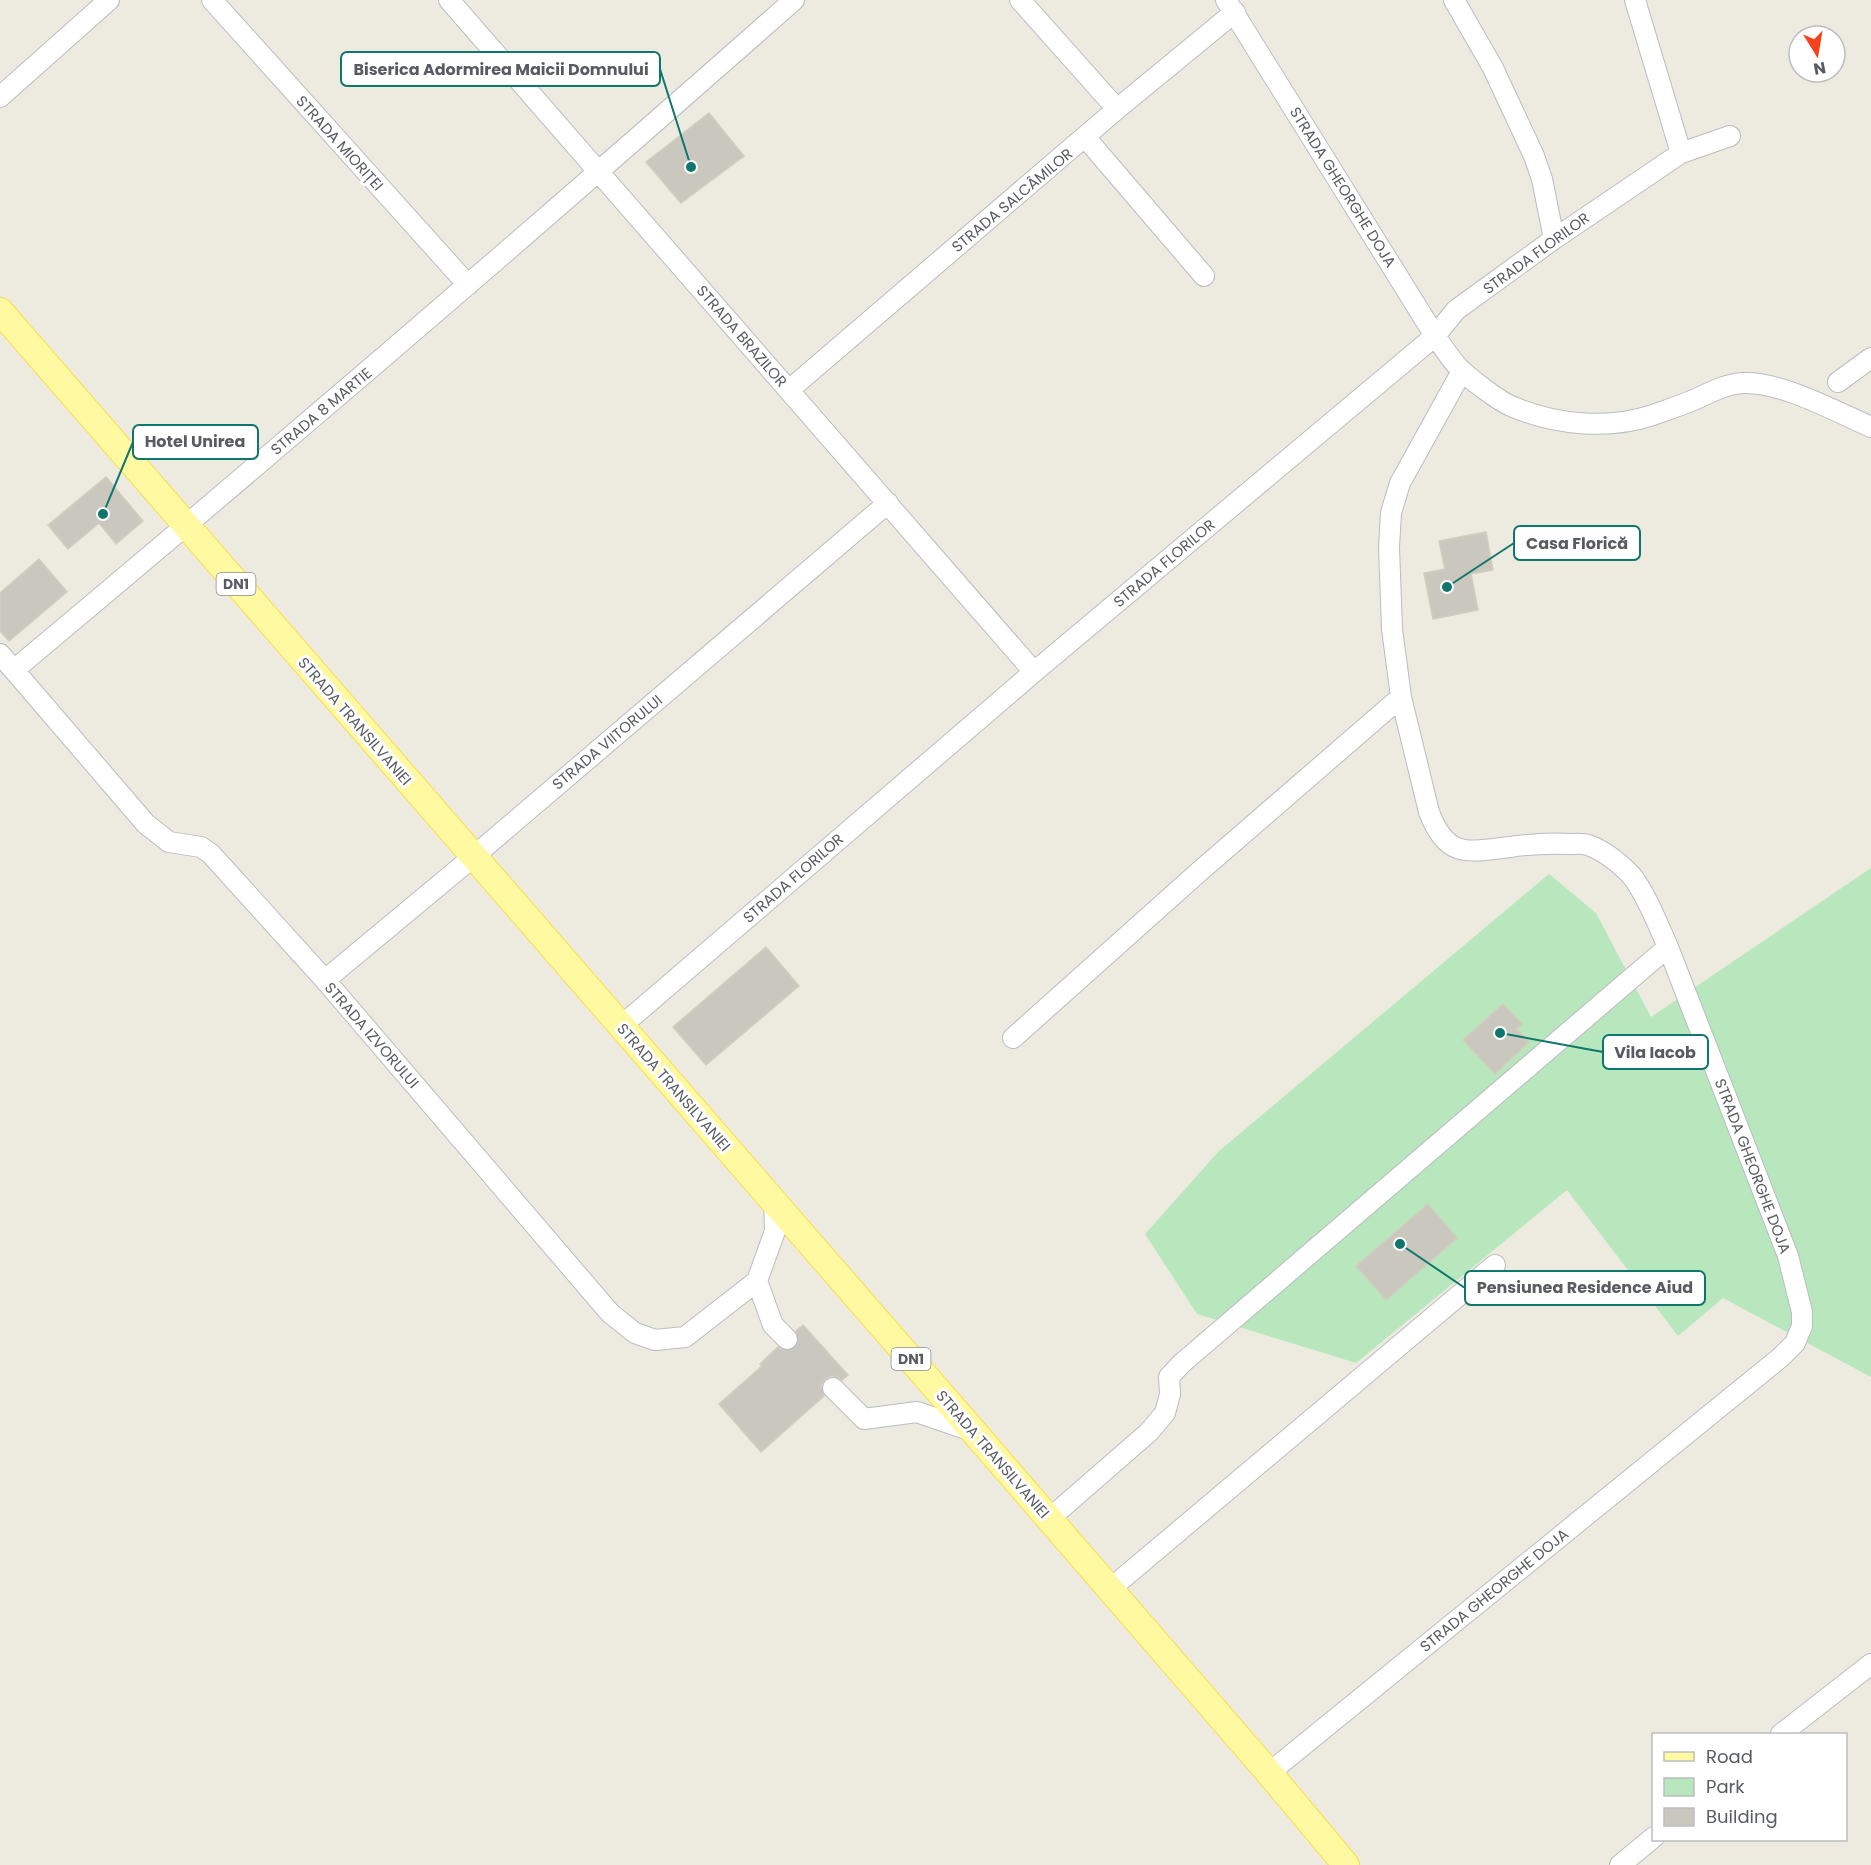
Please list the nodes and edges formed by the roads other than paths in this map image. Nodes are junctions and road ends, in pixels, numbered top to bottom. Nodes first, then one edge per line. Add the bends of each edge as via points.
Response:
1 (109, 0) edge
2 (212, 0) edge
3 (449, 0) edge
4 (794, 0) edge
5 (1020, 0) edge
6 (1454, 0) edge
7 (1635, 0) edge
8 (1231, 6) edge
9 (0, 96) edge
10 (1117, 109) junction
11 (1730, 136) dead end
12 (1085, 137) junction
13 (1681, 153) junction
14 (598, 173) junction
15 (1554, 238) junction
16 (1204, 276) dead end
17 (468, 285) junction
18 (0, 311) edge
19 (1435, 336) junction
20 (1871, 358) edge
21 (1462, 371) junction
22 (1838, 382) dead end
23 (789, 390) junction
24 (1871, 427) edge
25 (888, 503) junction
26 (186, 526) junction
27 (0, 654) edge
28 (14, 670) junction
29 (1035, 672) junction
30 (1401, 697) junction
31 (473, 857) junction
32 (1668, 947) junction
33 (325, 981) junction
34 (620, 1026) junction
35 (1013, 1038) dead end
36 (774, 1201) junction
37 (1495, 1265) dead end
38 (757, 1281) junction
39 (787, 1339) tunnel mouth
40 (833, 1388) tunnel mouth
41 (974, 1432) junction
42 (1049, 1519) junction
43 (1110, 1589) junction
44 (1871, 1664) edge
45 (1782, 1733) edge
46 (1269, 1773) junction
47 (1652, 1838) edge
48 (1346, 1865) edge
49 (1620, 1865) edge

1 - 9 street
2 - 17 street, STRADA MIORIȚEI
3 - 14 street, STRADA BRAZILOR
4 - 14 street, STRADA 8 MARTIE
5 - 10 street
6 - 15 street via 1493,68 1534,156
7 - 13 street
8 - 10 street, STRADA SALCÂMILOR
8 - 19 street, STRADA GHEORGHE DOJA
10 - 12 street, STRADA SALCÂMILOR
11 - 13 street, STRADA FLORILOR
12 - 16 street
12 - 23 street, STRADA SALCÂMILOR
13 - 15 street, STRADA FLORILOR
14 - 17 street, STRADA 8 MARTIE
14 - 23 street, STRADA BRAZILOR
15 - 19 street, STRADA FLORILOR via 1456,310
17 - 26 street, STRADA 8 MARTIE
18 - 26 main road, STRADA TRANSILVANIEI / DN1
19 - 21 street, STRADA GHEORGHE DOJA
19 - 29 street, STRADA FLORILOR
20 - 22 street
21 - 24 street, STRADA GHEORGHE DOJA via 1509,406 1584,424 1618,424 1743,383 1792,392
21 - 30 street, STRADA GHEORGHE DOJA via 1400,483 1391,513 1389,578
23 - 25 street, STRADA BRAZILOR
25 - 29 street, STRADA BRAZILOR
25 - 31 street, STRADA VIITORULUI
26 - 28 street, STRADA 8 MARTIE
26 - 31 main road, STRADA TRANSILVANIEI / DN1
27 - 28 street, STRADA IZVORULUI
28 - 33 street, STRADA IZVORULUI via 146,824 169,842 201,847 211,854
29 - 34 street, STRADA FLORILOR
30 - 32 street, STRADA GHEORGHE DOJA via 1429,812 1444,840 1469,851 1552,843 1588,845 1631,875
30 - 35 street
31 - 33 street, STRADA VIITORULUI
31 - 34 main road, STRADA TRANSILVANIEI / DN1
32 - 42 street via 1181,1364 1169,1377 1166,1413
32 - 46 street, STRADA GHEORGHE DOJA via 1788,1256 1802,1312 1802,1326 1795,1343
33 - 38 street, STRADA IZVORULUI via 610,1313 634,1333 656,1340 685,1337
34 - 36 main road, STRADA TRANSILVANIEI / DN1
36 - 38 street via 774,1231
36 - 41 main road, STRADA TRANSILVANIEI / DN1
37 - 43 street
38 - 39 street via 773,1325
40 - 41 street via 864,1419 917,1412
41 - 42 main road, STRADA TRANSILVANIEI / DN1
42 - 43 main road, STRADA TRANSILVANIEI / DN1
43 - 46 main road, STRADA TRANSILVANIEI / DN1
44 - 45 street
46 - 48 main road, STRADA TRANSILVANIEI / DN1
47 - 49 street

